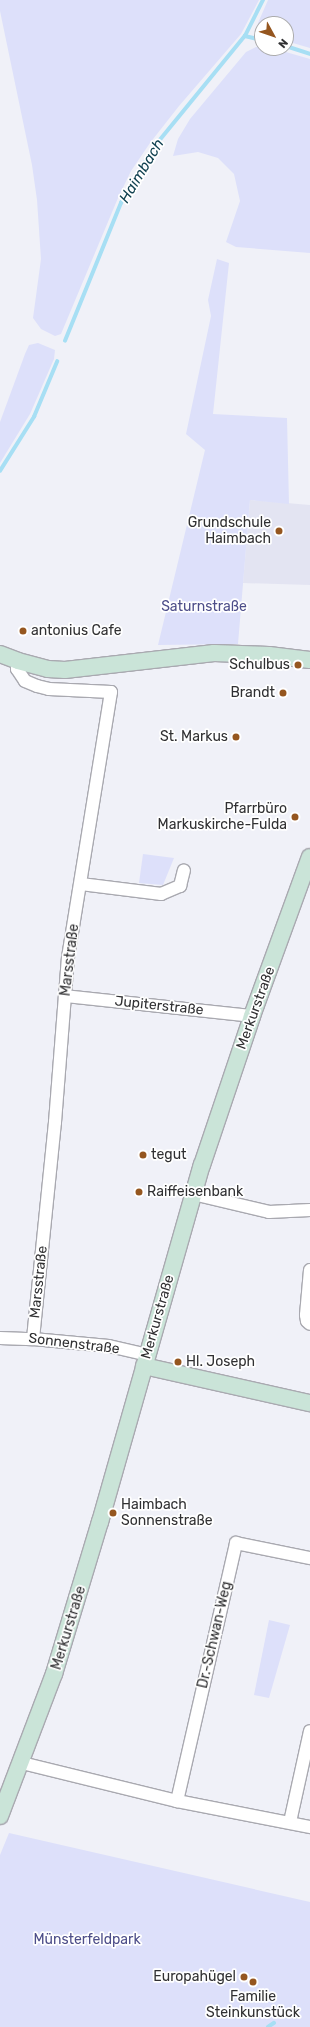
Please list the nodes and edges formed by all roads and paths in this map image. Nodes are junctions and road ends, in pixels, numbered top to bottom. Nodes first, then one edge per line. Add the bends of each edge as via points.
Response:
1 (0, 654) edge
2 (310, 660) edge
3 (18, 661) junction
4 (310, 857) edge
5 (184, 870) dead end
6 (81, 884) junction
7 (65, 996) junction
8 (252, 1016) junction
9 (194, 1194) junction
10 (310, 1210) edge
11 (310, 1270) edge
12 (310, 1324) edge
13 (0, 1338) edge
14 (33, 1339) junction
15 (145, 1360) junction
16 (310, 1403) edge
17 (310, 1558) edge
18 (310, 1731) edge
19 (22, 1763) junction
20 (177, 1801) junction
21 (0, 1816) edge
22 (290, 1822) junction
23 (310, 1826) edge

1 - 3 main road
2 - 3 main road via 269,655 214,653 64,670 48,669
3 - 6 street, Marsstraße via 17,669 20,675 25,681 38,686 49,689 111,692
4 - 8 main road, Merkurstraße
5 - 6 street via 180,886 161,894
6 - 7 street, Marsstraße via 68,958
7 - 8 street, Jupiterstraße
7 - 14 street, Marsstraße
8 - 9 main road, Merkurstraße
9 - 10 street via 269,1212
9 - 15 main road, Merkurstraße
11 - 12 street via 306,1315
13 - 14 street, Sonnenstraße
14 - 15 street, Sonnenstraße via 109,1346
15 - 16 main road
15 - 19 main road, Merkurstraße via 75,1610
17 - 20 street, Dr.-Schwan-Weg via 236,1543
18 - 22 street
19 - 20 street
19 - 21 main road, Merkurstraße
20 - 22 street
22 - 23 street

